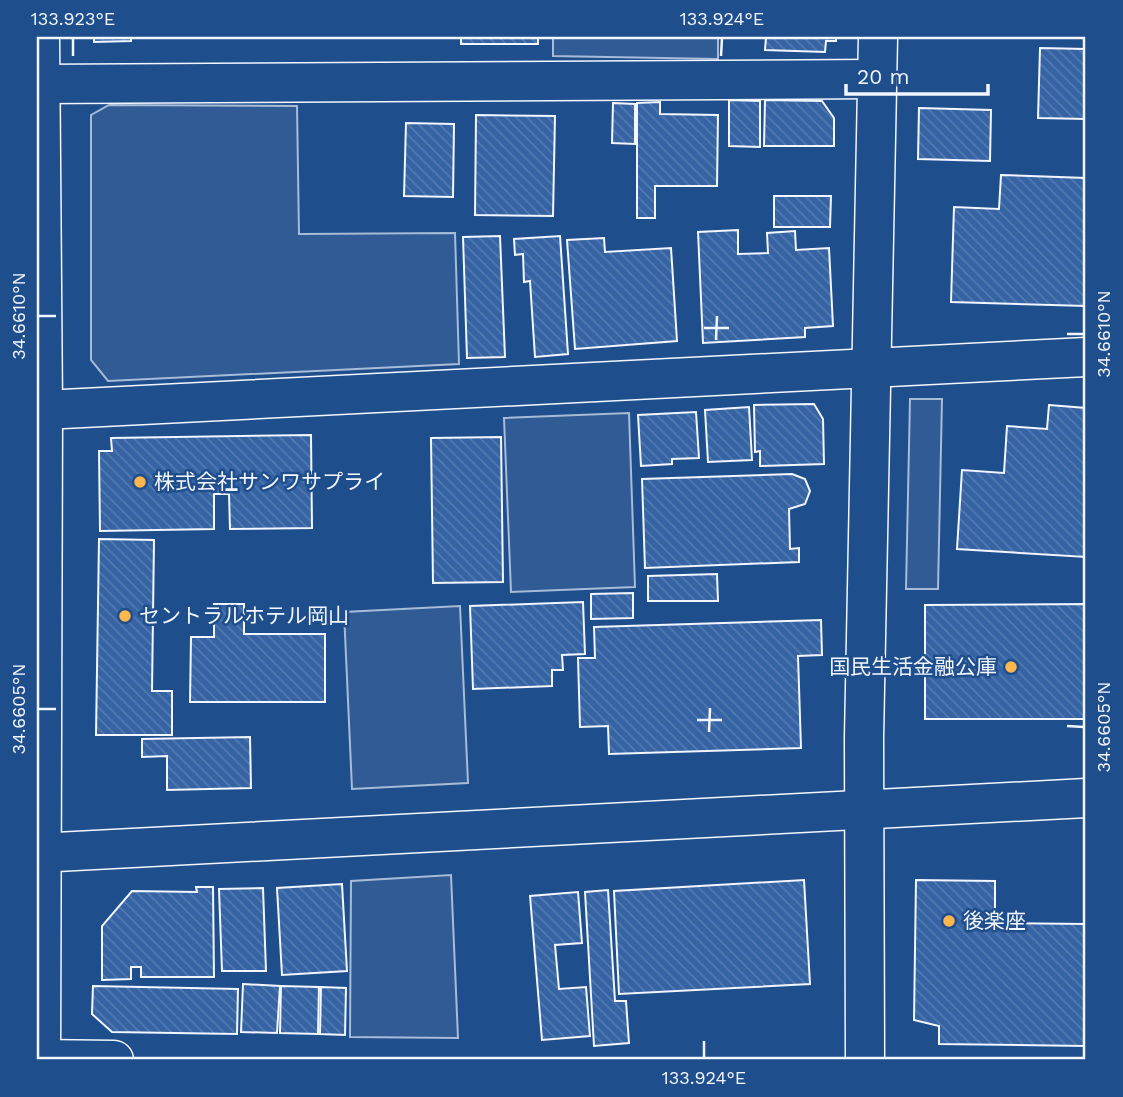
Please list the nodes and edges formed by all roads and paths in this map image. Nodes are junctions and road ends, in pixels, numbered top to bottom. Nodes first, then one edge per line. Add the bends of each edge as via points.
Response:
1 (40, 37) edge
2 (877, 37) edge
3 (875, 79) junction
4 (40, 84) junction
5 (1086, 356) edge
6 (873, 368) junction
7 (43, 410) junction
8 (1086, 797) edge
9 (865, 809) junction
10 (39, 852) edge
11 (39, 1059) edge
12 (114, 1060) edge
13 (865, 1060) edge

1 - 4 street
2 - 3 street
3 - 4 street
3 - 6 street
4 - 7 street
5 - 6 street
6 - 7 street
6 - 9 street
7 - 10 street
8 - 9 street
9 - 10 street
9 - 13 street
10 - 11 street
11 - 12 street

